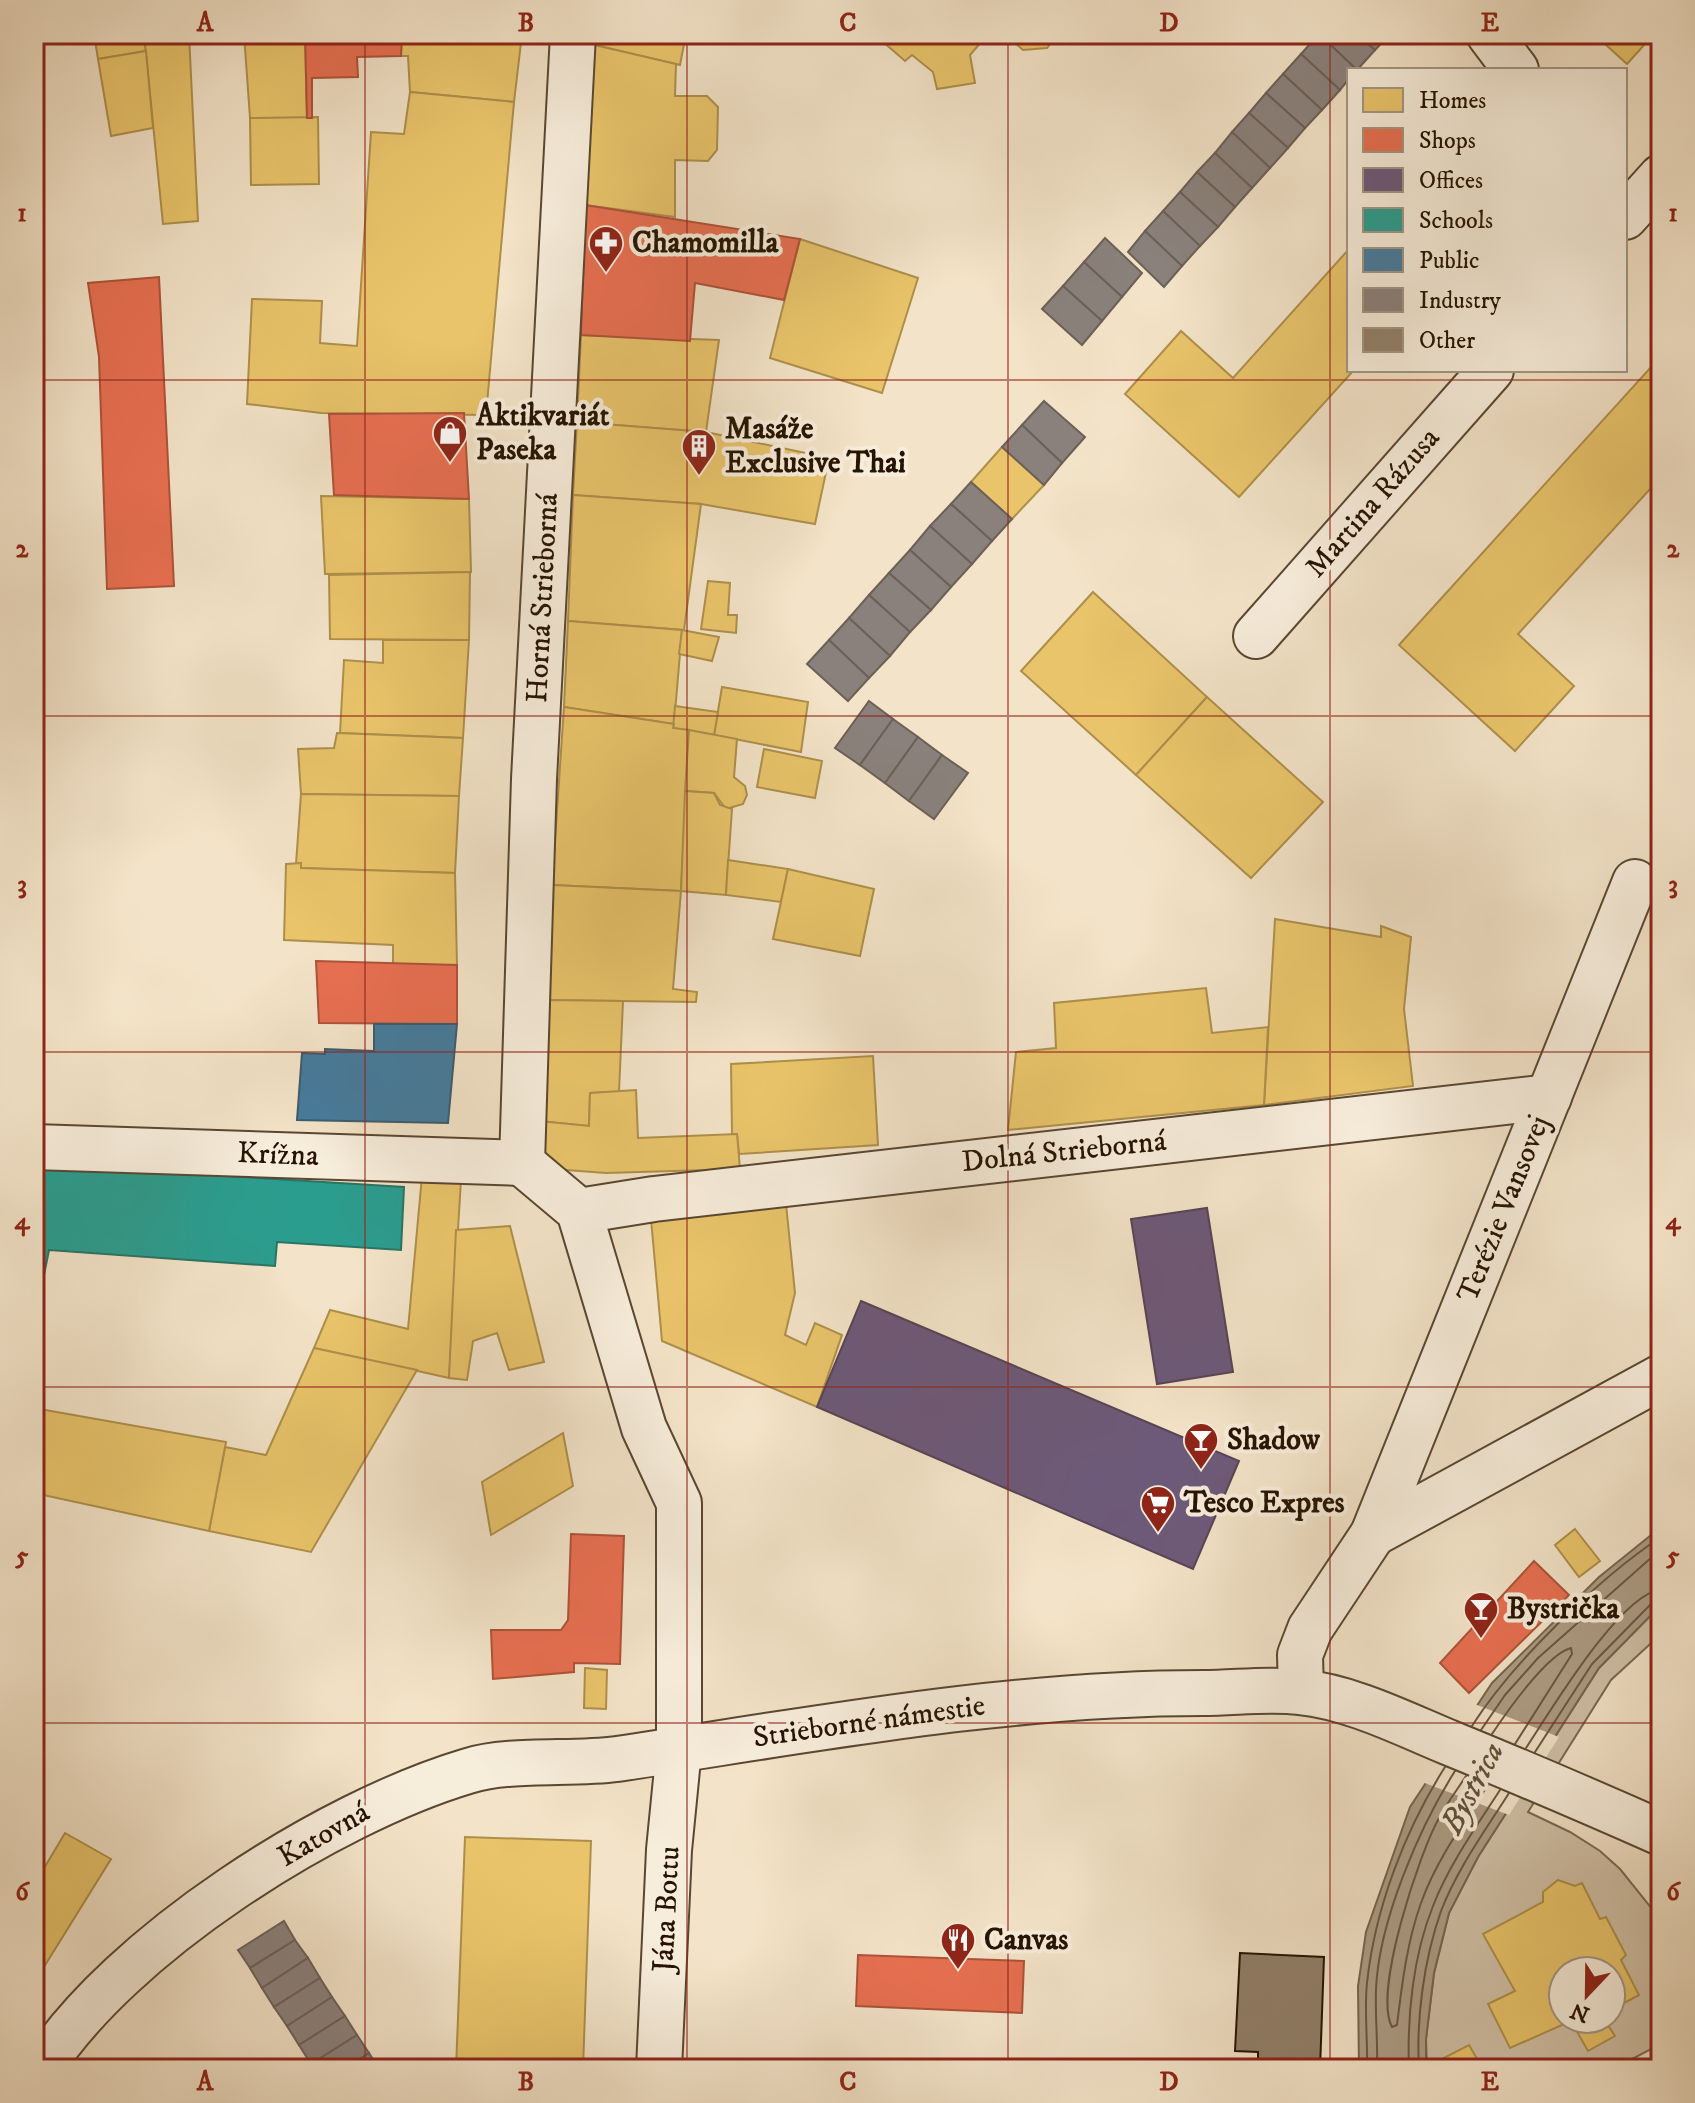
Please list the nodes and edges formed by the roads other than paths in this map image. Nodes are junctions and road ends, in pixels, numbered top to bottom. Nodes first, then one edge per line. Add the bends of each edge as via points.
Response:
1 (573, 34) edge
2 (1489, 34) edge
3 (1514, 68) edge
4 (1489, 372) edge
5 (1256, 636) dead end
6 (1635, 882) dead end
7 (1549, 1097) junction
8 (34, 1147) edge
9 (522, 1163) junction
10 (579, 1211) junction
11 (1661, 1377) edge
12 (1373, 1534) junction
13 (1301, 1692) junction
14 (679, 1749) junction
15 (1661, 1833) edge
16 (41, 2069) edge
17 (659, 2069) edge

1 - 9 street, Horná Strieborná via 534,779
2 - 3 street
4 - 5 street, Martina Rázusa
6 - 7 street, Terézie Vansovej
7 - 10 street, Dolná Strieborná
7 - 12 street, Terézie Vansovej
8 - 9 street, Krížna
9 - 10 street
10 - 14 street via 644,1428 679,1503
11 - 12 street, Terézie Vansovej
12 - 13 street, Terézie Vansovej via 1310,1629 1300,1655
13 - 14 street, Strieborné námestie via 1136,1693 927,1711
13 - 15 street, Strieborné námestie via 1431,1735
14 - 16 street, Katovná via 611,1760 472,1769 371,1807 255,1875 161,1942 65,2031
14 - 17 street, Jána Bottu

